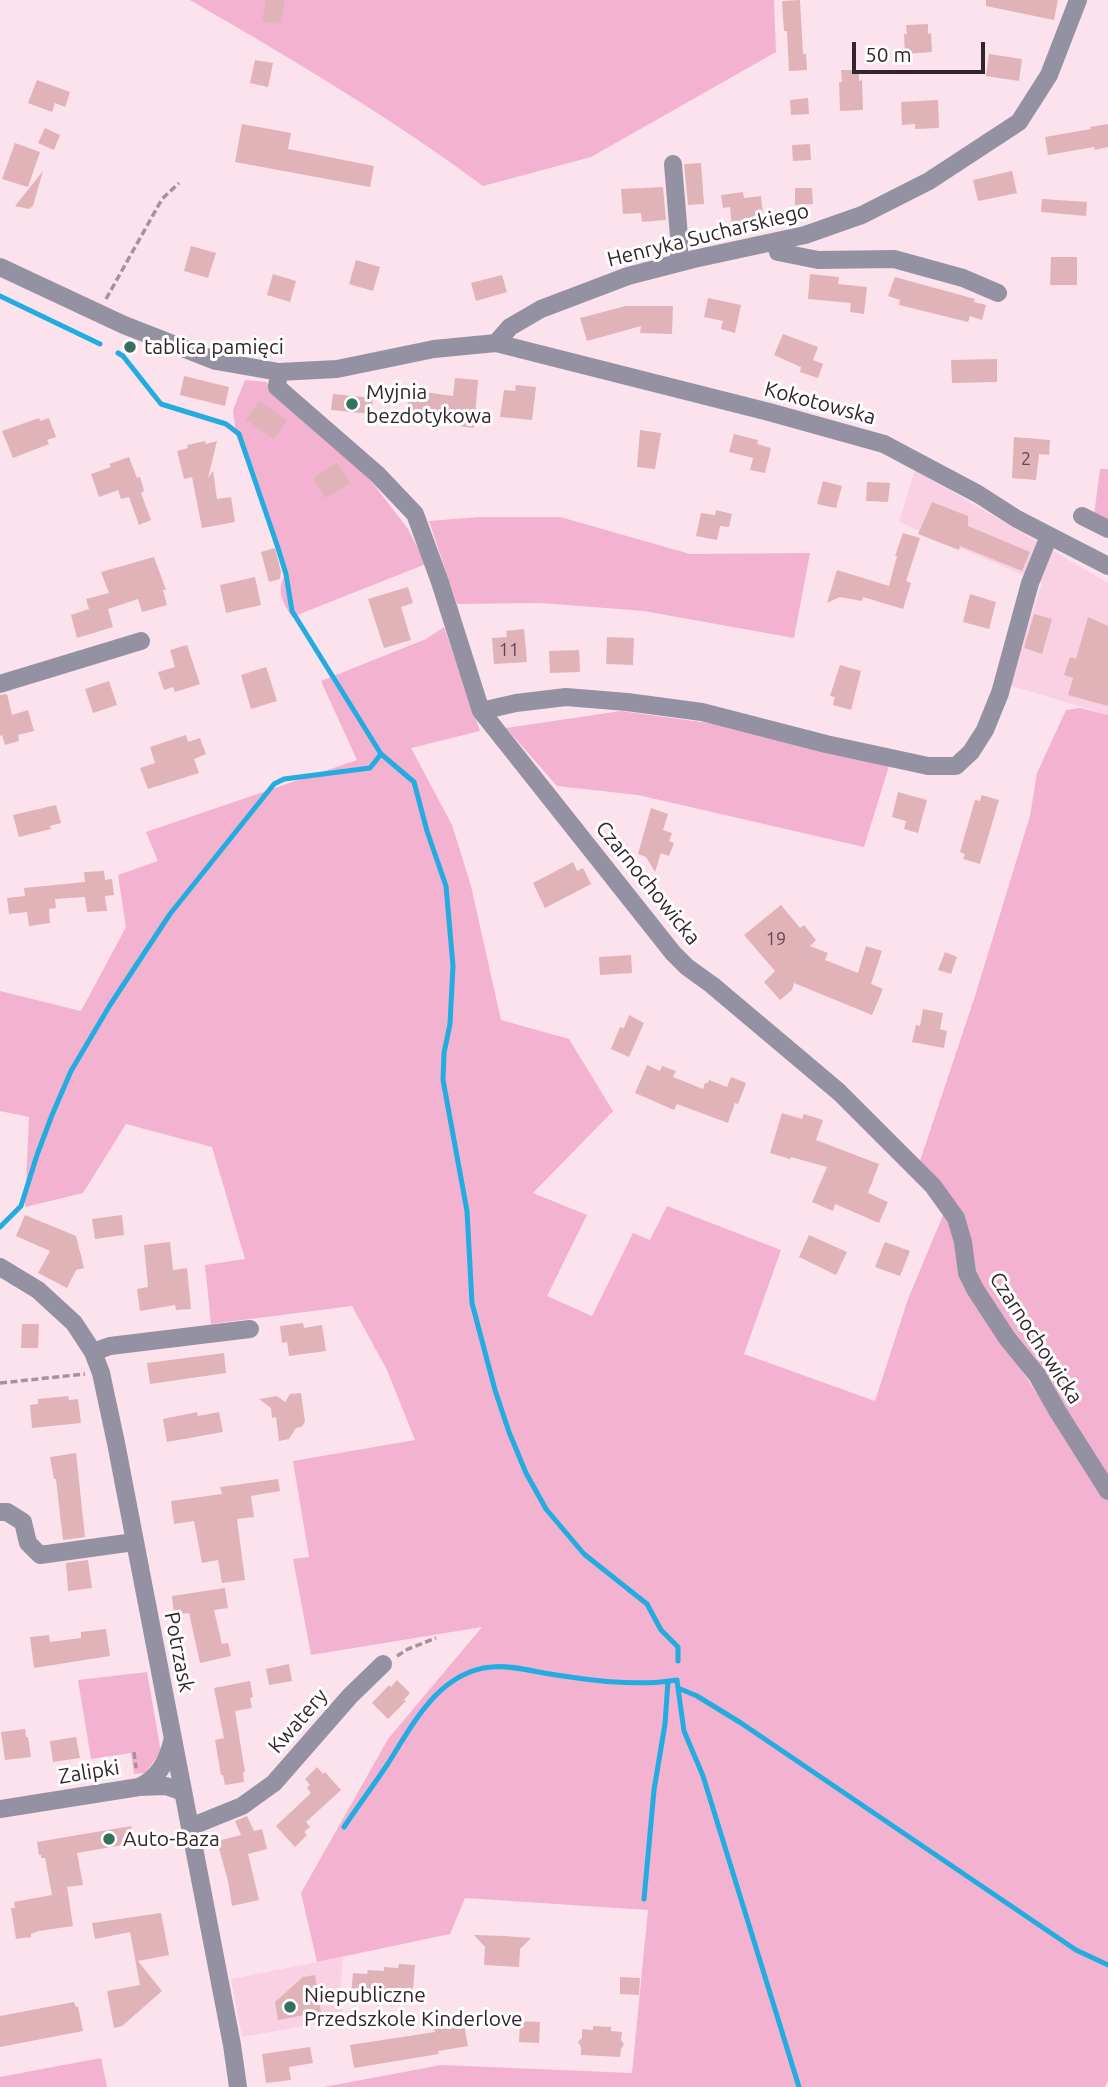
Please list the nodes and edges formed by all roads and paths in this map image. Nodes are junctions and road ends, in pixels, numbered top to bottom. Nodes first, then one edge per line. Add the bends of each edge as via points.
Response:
1 (1078, 0) edge
2 (673, 164) dead end
3 (179, 183) dead end
4 (776, 243) junction
5 (679, 262) junction
6 (0, 267) edge
7 (998, 293) dead end
8 (97, 313) junction
9 (496, 343) junction
10 (279, 372) junction
11 (1083, 516) dead end
12 (1108, 529) edge
13 (1049, 536) junction
14 (1108, 566) edge
15 (141, 641) dead end
16 (0, 684) edge
17 (481, 711) junction
18 (0, 1267) edge
19 (250, 1329) dead end
20 (93, 1352) junction
21 (88, 1374) dead end
22 (0, 1383) edge
23 (1108, 1491) edge
24 (0, 1511) edge
25 (134, 1542) junction
26 (436, 1638) dead end
27 (383, 1664) joint
28 (173, 1737) junction
29 (139, 1787) junction
30 (183, 1793) junction
31 (0, 1809) edge
32 (190, 1827) junction
33 (238, 2087) edge

1 - 4 street, Henryka Sucharskiego via 1049,75 1019,122 929,180 862,215
2 - 5 street
3 - 8 path via 162,199
4 - 5 street, Henryka Sucharskiego
4 - 7 street via 778,252 818,260 894,259
5 - 9 street, Henryka Sucharskiego via 541,309 510,327
6 - 8 street
8 - 10 street via 216,361
9 - 10 street via 434,349 337,369
9 - 13 street, Kokotowska via 884,444
10 - 17 street, Czarnochowicka via 276,387 377,474 415,514
11 - 12 street
13 - 14 street, Kokotowska
13 - 17 street via 985,730 956,765 928,766 702,712 627,702 566,697
15 - 16 street
17 - 23 street, Czarnochowicka via 687,967 839,1092 933,1186 956,1218 967,1273 975,1289 1037,1375
18 - 20 street, Potrzask via 38,1290 75,1322
19 - 20 street
20 - 25 street, Potrzask
21 - 22 path
24 - 25 street via 23,1522 28,1543 40,1555
25 - 28 street, Potrzask
26 - 27 path
27 - 32 street, Kwatery via 274,1783 242,1806
28 - 29 street via 161,1769
28 - 30 street, Potrzask
29 - 30 street, Zalipki via 166,1786
29 - 31 street, Zalipki
30 - 32 street, Potrzask
32 - 33 street, Potrzask

